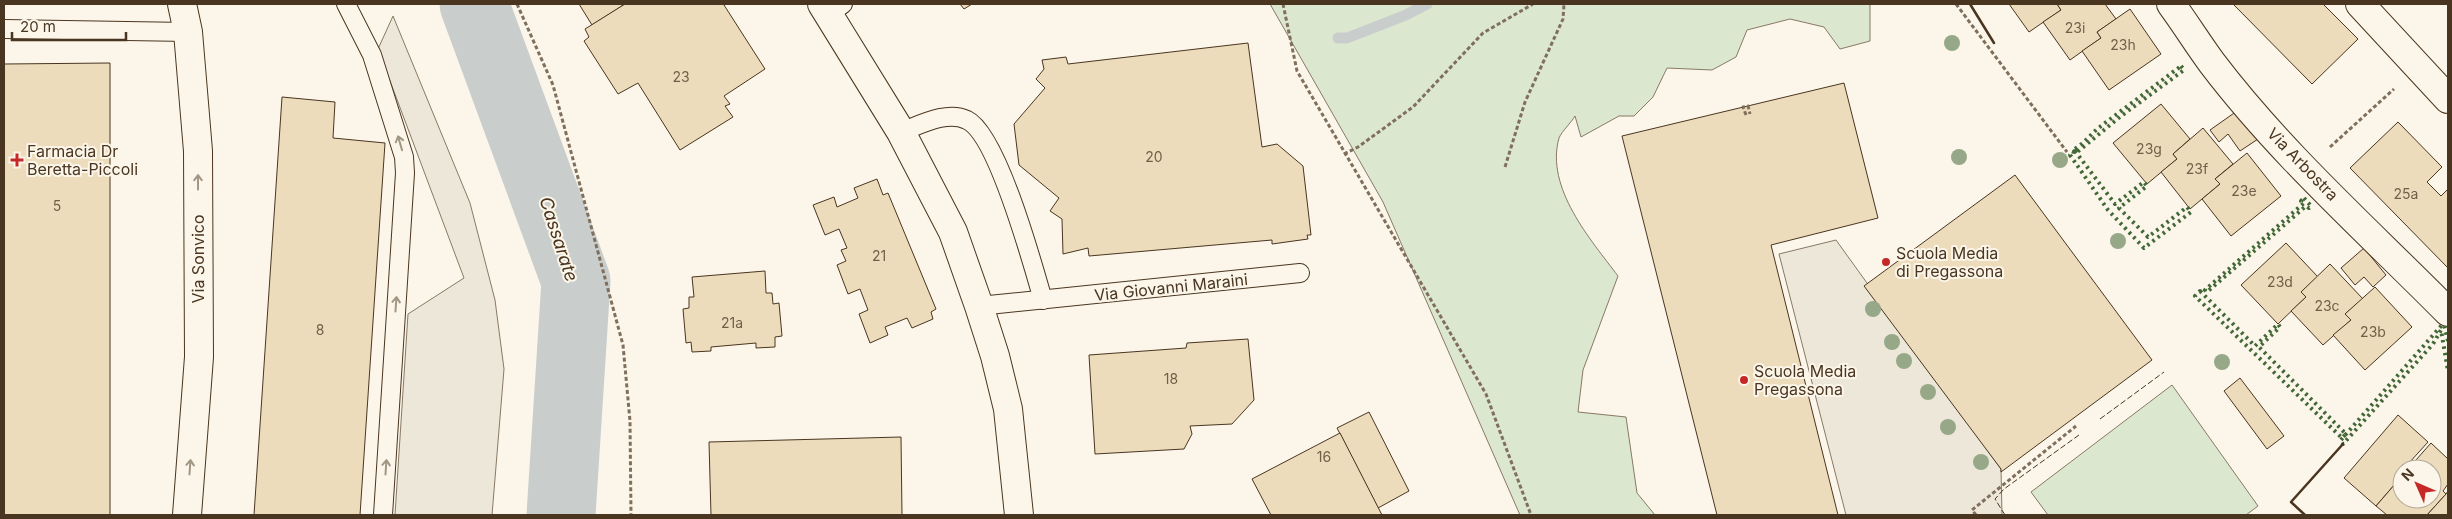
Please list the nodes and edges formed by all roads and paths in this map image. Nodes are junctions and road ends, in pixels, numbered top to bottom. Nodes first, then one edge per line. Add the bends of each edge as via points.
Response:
1 (182, 4) edge
2 (346, 4) edge
3 (517, 4) edge
4 (1282, 4) edge
5 (1533, 4) edge
6 (1564, 4) edge
7 (1956, 4) edge
8 (2171, 4) edge
9 (2360, 4) edge
10 (832, 7) edge
11 (4, 29) edge
12 (188, 32) junction
13 (2419, 67) junction
14 (2448, 99) edge
15 (1750, 114) dead end
16 (1746, 115) dead end
17 (901, 132) junction
18 (2067, 152) dead end
19 (1344, 154) junction
20 (1505, 166) dead end
21 (2306, 169) junction
22 (1300, 273) dead end
23 (1043, 300) junction
24 (980, 306) junction
25 (2448, 312) edge
26 (2076, 426) dead end
27 (186, 515) edge
28 (383, 515) edge
29 (631, 515) edge
30 (1019, 515) edge
31 (1530, 515) edge
32 (1976, 515) edge

1 - 12 street, Via Sonvico
28 -> 2 lane via 404,157 372,55
3 - 29 path via 553,85 623,345 630,421
4 - 19 path via 1297,71
5 - 19 path via 1483,33 1413,107 1358,148
6 - 20 path via 1563,19 1525,102
7 - 18 path
8 - 21 street, Via Arbostra via 2212,64
9 - 13 street
10 - 17 street
11 - 12 lane
27 -> 12 street, Via Sonvico via 199,358 198,151
13 - 14 street
13 - 21 path
15 - 16 path via 1748,106 1743,107
17 - 23 lane via 954,116 966,119 981,133 1016,208
17 - 24 street via 953,232
19 - 31 path via 1486,394
21 - 25 street, Via Arbostra
22 - 23 lane, Via Giovanni Maraini
23 - 24 lane, Via Giovanni Maraini
24 - 30 street via 1008,409
26 - 32 path via 1987,496 1972,510

